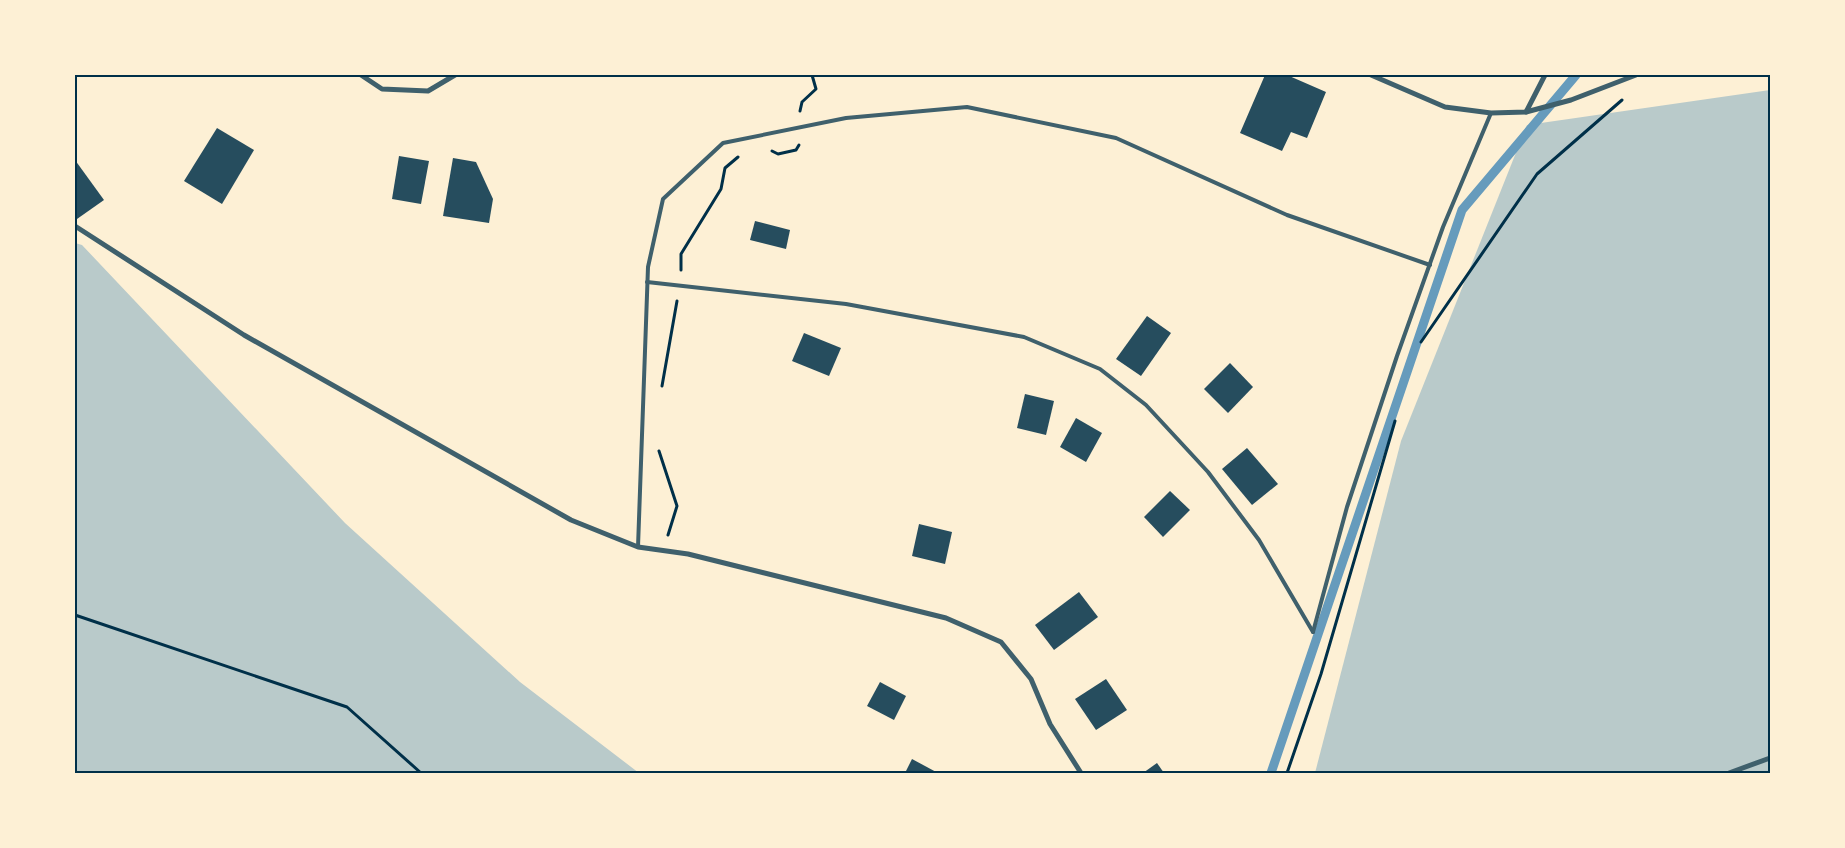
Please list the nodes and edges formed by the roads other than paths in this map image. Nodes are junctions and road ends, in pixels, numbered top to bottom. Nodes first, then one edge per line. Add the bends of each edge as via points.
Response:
1 (362, 75) edge
2 (455, 75) edge
3 (1371, 75) edge
4 (1545, 75) edge
5 (1636, 75) edge
6 (1528, 111) junction
7 (1491, 113) junction
8 (75, 226) edge
9 (1430, 265) junction
10 (647, 282) junction
11 (638, 546) junction
12 (1770, 758) edge
13 (1081, 773) edge
14 (1729, 773) edge

1 - 2 street via 382,89 428,91
3 - 7 street via 1445,107
4 - 6 street
5 - 6 street via 1571,100
6 - 7 street
7 - 9 lane
8 - 11 street via 262,345 571,520
9 - 10 lane via 1287,215 1116,138 967,108 846,118 723,144 664,199
9 - 10 lane via 1347,507 1313,632 1260,540 1208,472 1146,405 1100,369 1024,337 846,304
10 - 11 lane
11 - 13 street via 688,554 946,618 1001,642 1032,679 1050,724
12 - 14 street

